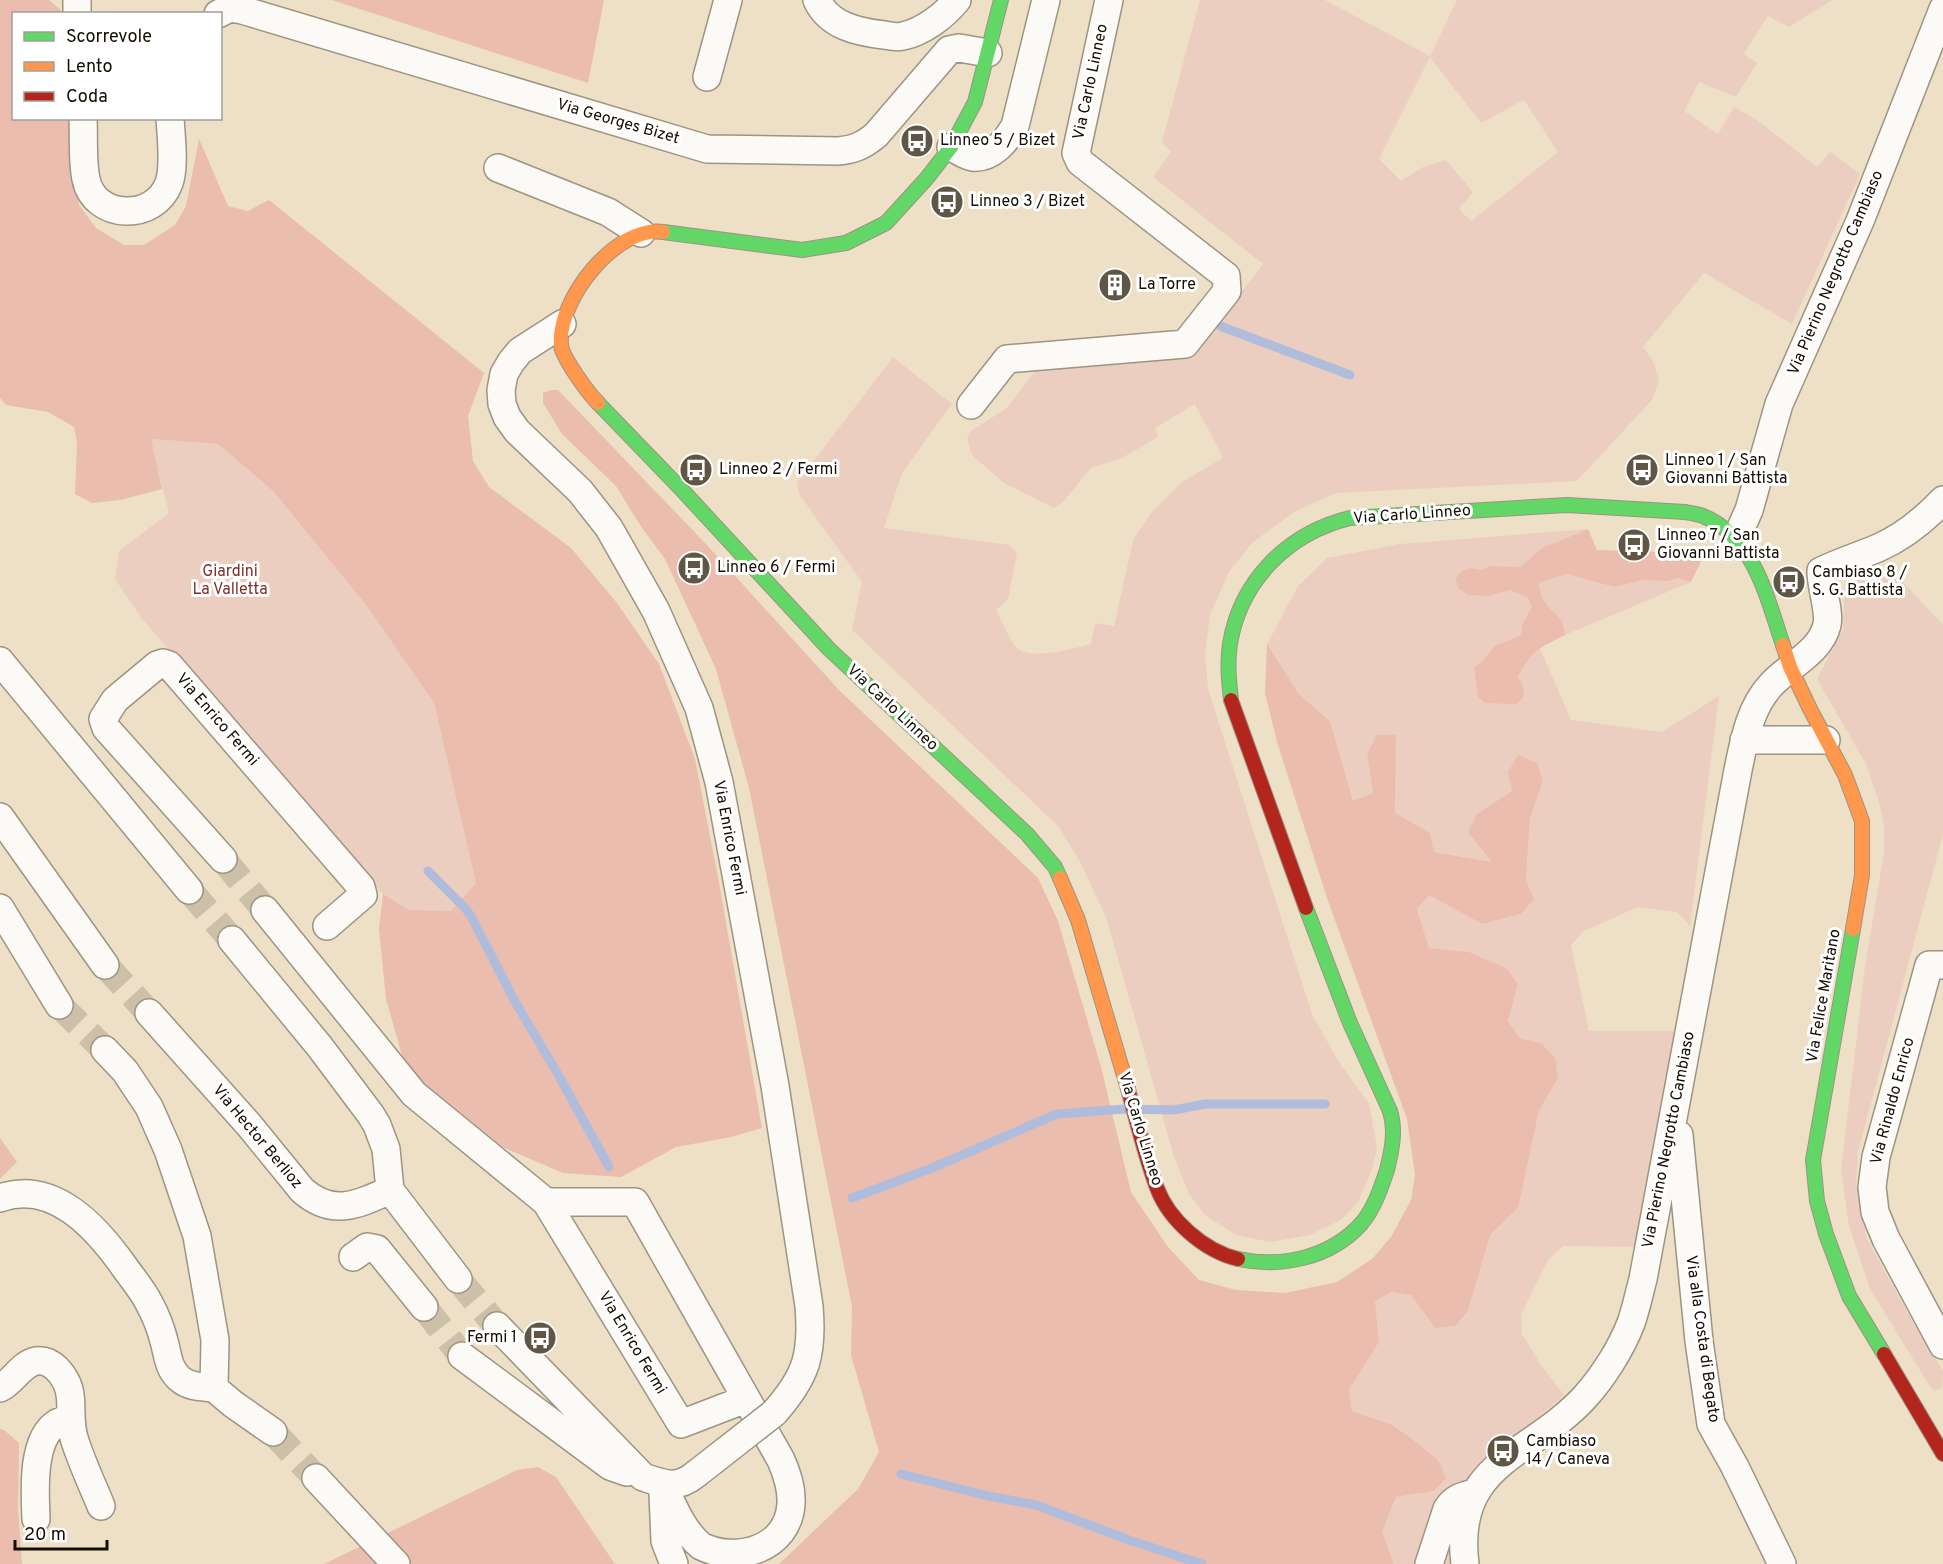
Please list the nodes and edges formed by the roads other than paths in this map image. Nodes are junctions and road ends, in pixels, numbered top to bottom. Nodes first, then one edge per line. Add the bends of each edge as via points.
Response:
1 (728, 0) edge
2 (817, 0) edge
3 (957, 0) edge
4 (1001, 0) edge
5 (1046, 0) edge
6 (1109, 0) edge
7 (1943, 9) edge
8 (222, 12) edge
9 (988, 53) junction
10 (707, 77) dead end
11 (83, 120) edge
12 (170, 120) edge
13 (951, 147) junction
14 (498, 168) dead end
15 (641, 233) junction
16 (562, 324) junction
17 (971, 405) dead end
18 (1943, 500) edge
19 (1736, 538) junction
20 (0, 660) edge
21 (1790, 667) junction
22 (1744, 740) junction
23 (1826, 740) junction
24 (0, 817) edge
25 (223, 859) tunnel mouth
26 (189, 890) tunnel mouth
27 (0, 908) edge
28 (265, 910) tunnel mouth
29 (327, 926) dead end
30 (232, 940) tunnel mouth
31 (105, 965) tunnel mouth
32 (1943, 965) edge
33 (59, 1005) tunnel mouth
34 (149, 1013) tunnel mouth
35 (105, 1050) tunnel mouth
36 (1677, 1098) junction
37 (390, 1190) junction
38 (0, 1198) edge
39 (546, 1202) junction
40 (353, 1257) dead end
41 (458, 1279) tunnel mouth
42 (424, 1307) tunnel mouth
43 (497, 1326) tunnel mouth
44 (1943, 1345) edge
45 (462, 1356) tunnel mouth
46 (0, 1388) edge
47 (214, 1388) junction
48 (746, 1399) junction
49 (70, 1417) junction
50 (273, 1432) tunnel mouth
51 (1943, 1455) edge
52 (316, 1478) tunnel mouth
53 (653, 1480) junction
54 (1474, 1493) junction
55 (101, 1506) dead end
56 (36, 1519) dead end
57 (396, 1564) edge
58 (675, 1564) edge
59 (1428, 1564) edge
60 (1465, 1564) edge
61 (1782, 1564) edge

1 - 10 street
2 - 3 street via 828,17 841,25 864,33 902,37 920,30
4 - 9 street, Via Carlo Linneo
5 - 13 street via 1011,133 997,148 980,156 966,155
6 - 17 street, Via Carlo Linneo via 1077,158 1226,276 1227,291 1185,344 1007,359
7 - 19 street, Via Pierino Negrotto Cambiaso via 1860,221 1779,404 1749,510
8 - 9 street, Via Georges Bizet via 230,8 242,10 707,148 851,150 863,146 949,50
9 - 13 street, Via Carlo Linneo via 975,102
11 - 12 street via 86,179 91,192 100,203 126,213 152,205 169,183
13 - 15 street, Via Carlo Linneo via 886,223 846,243 802,250 651,230
14 - 15 street via 608,212
15 - 16 street, Via Carlo Linneo via 617,246 593,269
16 - 19 street, Via Carlo Linneo via 561,347 592,397 829,649 1027,834 1055,867 1078,920 1157,1189 1177,1221 1196,1238 1216,1251 1243,1260 1291,1261 1339,1243 1360,1224 1375,1202 1394,1136 1392,1117 1347,1016 1232,704 1228,677 1230,643 1252,586 1274,559 1300,539 1323,525 1350,518 1579,506 1685,512 1703,516
16 - 53 street, Via Enrico Fermi, bridge via 520,351 511,362 504,374 502,404 517,431 580,491 609,528 656,611 699,708 719,782 775,1086 811,1330 802,1374 791,1395 774,1413 687,1481 678,1484
18 - 21 street, Via Pierino Negrotto Cambiaso via 1928,516 1881,547 1821,571 1826,627 1813,651
19 - 21 street, Via Felice Maritano via 1764,589
20 - 26 street
21 - 22 street, Via Pierino Negrotto Cambiaso via 1769,687
21 - 23 street, Via Felice Maritano
22 - 23 street
22 - 36 street, Via Pierino Negrotto Cambiaso
23 - 51 street, Via Felice Maritano via 1845,775 1862,821 1862,875 1813,1160 1817,1201 1849,1296
24 - 31 street
25 - 29 street, Via Enrico Fermi via 106,728 104,719 115,700 163,663 169,665 360,887 363,895
27 - 33 street
28 - 39 street, Via Enrico Fermi via 414,1094
30 - 37 street via 320,1047 377,1125 386,1149
32 - 44 street, Via Rinaldo Enrico via 1929,965 1876,1158 1872,1187 1875,1212 1886,1239
34 - 37 street, Via Hector Berlioz via 311,1198 332,1207 344,1206
35 - 47 street via 149,1107 197,1236 215,1340
36 - 54 street, Via Pierino Negrotto Cambiaso via 1643,1279 1630,1325 1614,1356 1584,1397 1496,1468
36 - 61 street, Via alla Costa di Begato via 1685,1208 1711,1424
37 - 41 street
38 - 47 street via 24,1194 53,1199 84,1219 114,1252 149,1304 178,1378 188,1384
39 - 48 street via 635,1202
39 - 48 street, Via Enrico Fermi via 681,1424
40 - 42 street via 367,1247 377,1249
43 - 53 street
45 - 53 street via 610,1466
46 - 49 street via 26,1366 36,1361 47,1362 64,1377 70,1389
47 - 50 street
48 - 53 street via 781,1460 791,1492 788,1521 768,1549 751,1558 735,1560 703,1548 691,1537
49 - 55 street
49 - 56 street via 55,1424 41,1447 34,1479
52 - 57 street
53 - 58 street via 665,1541
54 - 59 street via 1459,1497 1447,1509
54 - 60 street, Via Pierino Negrotto Cambiaso via 1463,1540

